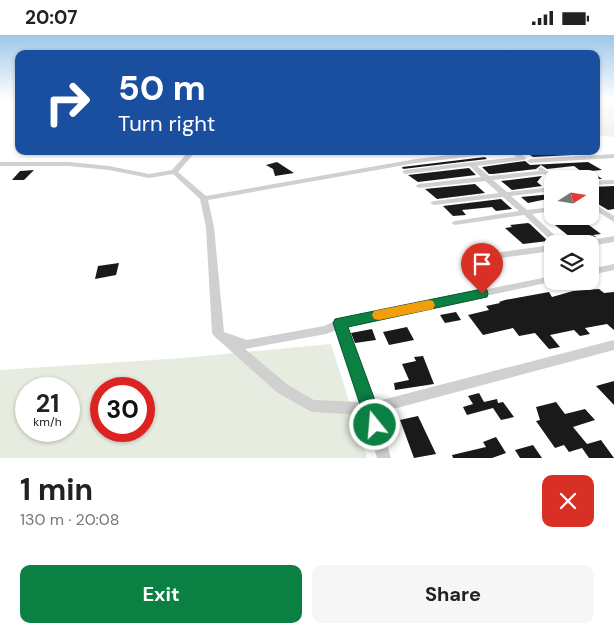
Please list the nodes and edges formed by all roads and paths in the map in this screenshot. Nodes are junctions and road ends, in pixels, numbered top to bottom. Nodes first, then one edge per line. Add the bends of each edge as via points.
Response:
1 (189, 155) edge
2 (464, 155) edge
3 (518, 155) edge
4 (614, 156) edge
5 (527, 160) junction
6 (0, 164) edge
7 (471, 164) junction
8 (544, 170) edge
9 (544, 171) edge
10 (174, 172) junction
11 (405, 172) dead end
12 (486, 178) junction
13 (614, 182) edge
14 (599, 183) edge
15 (418, 186) dead end
16 (544, 190) edge
17 (504, 194) junction
18 (204, 198) junction
19 (434, 203) dead end
20 (599, 209) edge
21 (544, 210) edge
22 (525, 213) junction
23 (613, 218) edge
24 (455, 223) dead end
25 (550, 235) edge
26 (614, 239) edge
27 (599, 242) edge
28 (544, 249) edge
29 (487, 257) dead end
30 (614, 267) edge
31 (599, 270) edge
32 (544, 281) edge
33 (340, 323) junction
34 (218, 333) junction
35 (614, 345) edge
36 (370, 409) junction
37 (384, 458) edge

1 - 10 street
2 - 18 street
3 - 5 street
4 - 5 street
5 - 7 street
5 - 8 street
6 - 10 street via 69,164 150,176
7 - 11 street
7 - 12 street
9 - 12 street
10 - 18 street
12 - 15 street
12 - 17 street
13 - 14 street
16 - 17 street
17 - 19 street
17 - 22 street
18 - 34 street via 210,227
20 - 23 street
21 - 22 street
22 - 24 street
22 - 25 street
26 - 27 street
28 - 29 street
30 - 31 street
32 - 33 street
33 - 34 street via 326,330 248,345
33 - 36 street
34 - 36 street via 283,389 313,406
35 - 36 street
36 - 37 street

